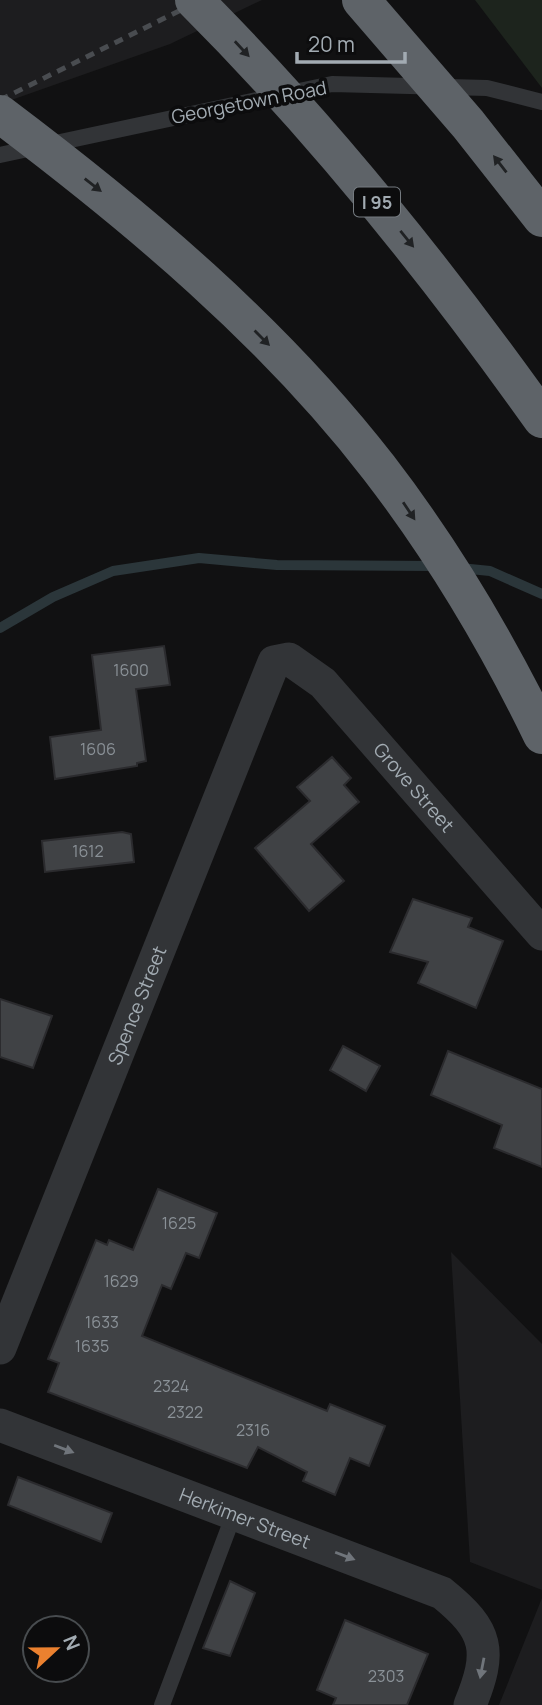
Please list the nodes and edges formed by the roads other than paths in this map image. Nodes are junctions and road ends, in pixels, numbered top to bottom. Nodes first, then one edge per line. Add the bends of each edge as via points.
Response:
1 (194, 0) edge
2 (361, 0) edge
3 (542, 102) edge
4 (0, 114) edge
5 (0, 155) edge
6 (542, 218) edge
7 (542, 419) edge
8 (274, 662) joint
9 (542, 735) edge
10 (542, 934) edge
11 (0, 1348) edge
12 (0, 1425) edge
13 (234, 1514) junction
14 (162, 1705) edge
15 (470, 1705) edge

1 -> 7 highway, I 95, bridge via 274,83 379,204
6 -> 2 highway, bridge
3 - 5 lane, Georgetown Road via 487,88 332,84
4 -> 9 highway, bridge via 144,226 303,379 380,468 440,557 514,677
8 - 10 street, Grove Street via 289,659 323,683
8 - 11 street, Spence Street
12 -> 13 street, Herkimer Street
13 - 14 lane
13 -> 15 street, Herkimer Street via 442,1593 479,1630 485,1651 483,1672

